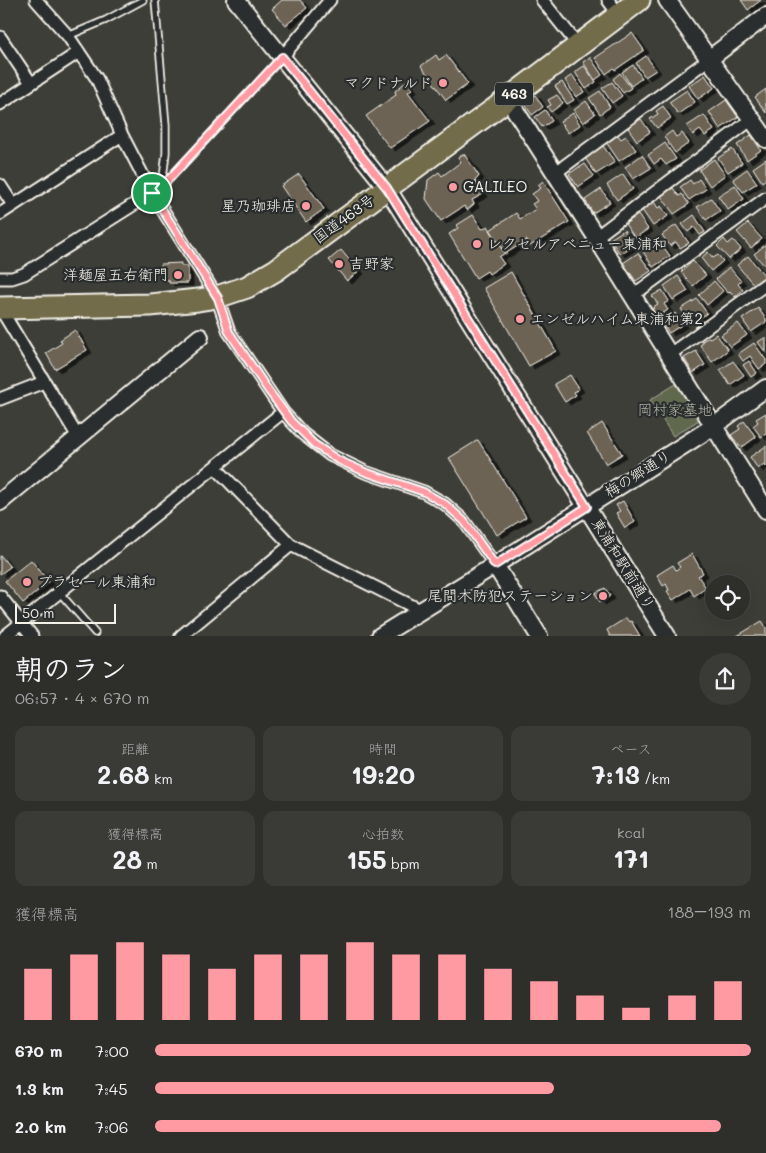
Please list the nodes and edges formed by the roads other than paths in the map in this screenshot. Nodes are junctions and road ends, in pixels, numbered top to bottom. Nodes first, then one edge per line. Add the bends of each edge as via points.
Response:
1 (36, 0) edge
2 (143, 0) edge
3 (155, 0) edge
4 (236, 0) edge
5 (330, 0) edge
6 (542, 0) edge
7 (639, 0) edge
8 (667, 0) edge
9 (614, 7) edge
10 (766, 16) edge
11 (68, 36) junction
12 (0, 38) edge
13 (578, 45) junction
14 (79, 52) junction
15 (282, 57) junction
16 (709, 59) junction
17 (31, 83) junction
18 (508, 99) junction
19 (0, 104) edge
20 (752, 119) junction
21 (122, 134) junction
22 (766, 138) edge
23 (555, 173) junction
24 (0, 185) edge
25 (387, 188) junction
26 (152, 193) junction
27 (766, 198) edge
28 (14, 205) junction
29 (0, 214) edge
30 (596, 237) junction
31 (0, 278) edge
32 (766, 284) edge
33 (632, 296) junction
34 (218, 298) junction
35 (0, 308) edge
36 (200, 337) dead end
37 (669, 355) junction
38 (44, 382) junction
39 (766, 388) edge
40 (0, 399) edge
41 (283, 412) junction
42 (714, 426) junction
43 (78, 437) junction
44 (215, 467) junction
45 (763, 500) edge
46 (0, 502) edge
47 (587, 507) junction
48 (291, 545) junction
49 (495, 565) junction
50 (59, 592) junction
51 (0, 596) edge
52 (420, 610) junction
53 (21, 622) junction
54 (95, 633) dead end
55 (5, 636) edge
56 (32, 636) edge
57 (180, 636) edge
58 (380, 636) edge
59 (538, 636) edge
60 (667, 636) edge

1 - 11 street
2 - 11 lane
3 - 26 lane via 166,153 162,186
4 - 15 street, 東浦和駅前通り
5 - 15 street
6 - 13 street
7 - 9 highway, 国道463号 / 463
8 - 16 street
9 - 13 highway, 国道463号 / 463
10 - 16 street
11 - 14 street
12 - 17 street
13 - 18 highway, 国道463号 / 463
14 - 17 street
14 - 21 street via 97,79
15 - 25 street, 東浦和駅前通り
16 - 20 street
16 - 23 street
17 - 19 street
18 - 23 street
18 - 25 highway, 国道463号 / 463
20 - 22 street
20 - 30 street
21 - 26 street
21 - 28 street
23 - 30 street
24 - 28 street
25 - 34 highway, 国道463号 / 463 via 276,270 247,287
25 - 47 street, 東浦和駅前通り
26 - 31 street via 24,274
26 - 34 street
27 - 33 street
28 - 29 street
30 - 33 street
32 - 37 street
33 - 37 street
34 - 35 highway, 国道463号 / 463 via 150,305
34 - 41 street via 229,332
35 - 38 street
36 - 43 street
37 - 42 street
38 - 40 street
38 - 43 street
39 - 42 street, 梅の郷通り
41 - 44 street
41 - 49 street via 330,455 365,472 424,492 445,504 464,521
42 - 45 street
42 - 47 street, 梅の郷通り
43 - 46 street
44 - 48 street
44 - 50 street
47 - 49 street, 梅の郷通り
47 - 60 street, 東浦和駅前通り
48 - 52 street
48 - 57 street
49 - 52 street, 梅の郷通り
49 - 59 street
50 - 53 street
50 - 54 lane
51 - 53 street
52 - 58 street, 梅の郷通り
53 - 55 street
53 - 56 street

